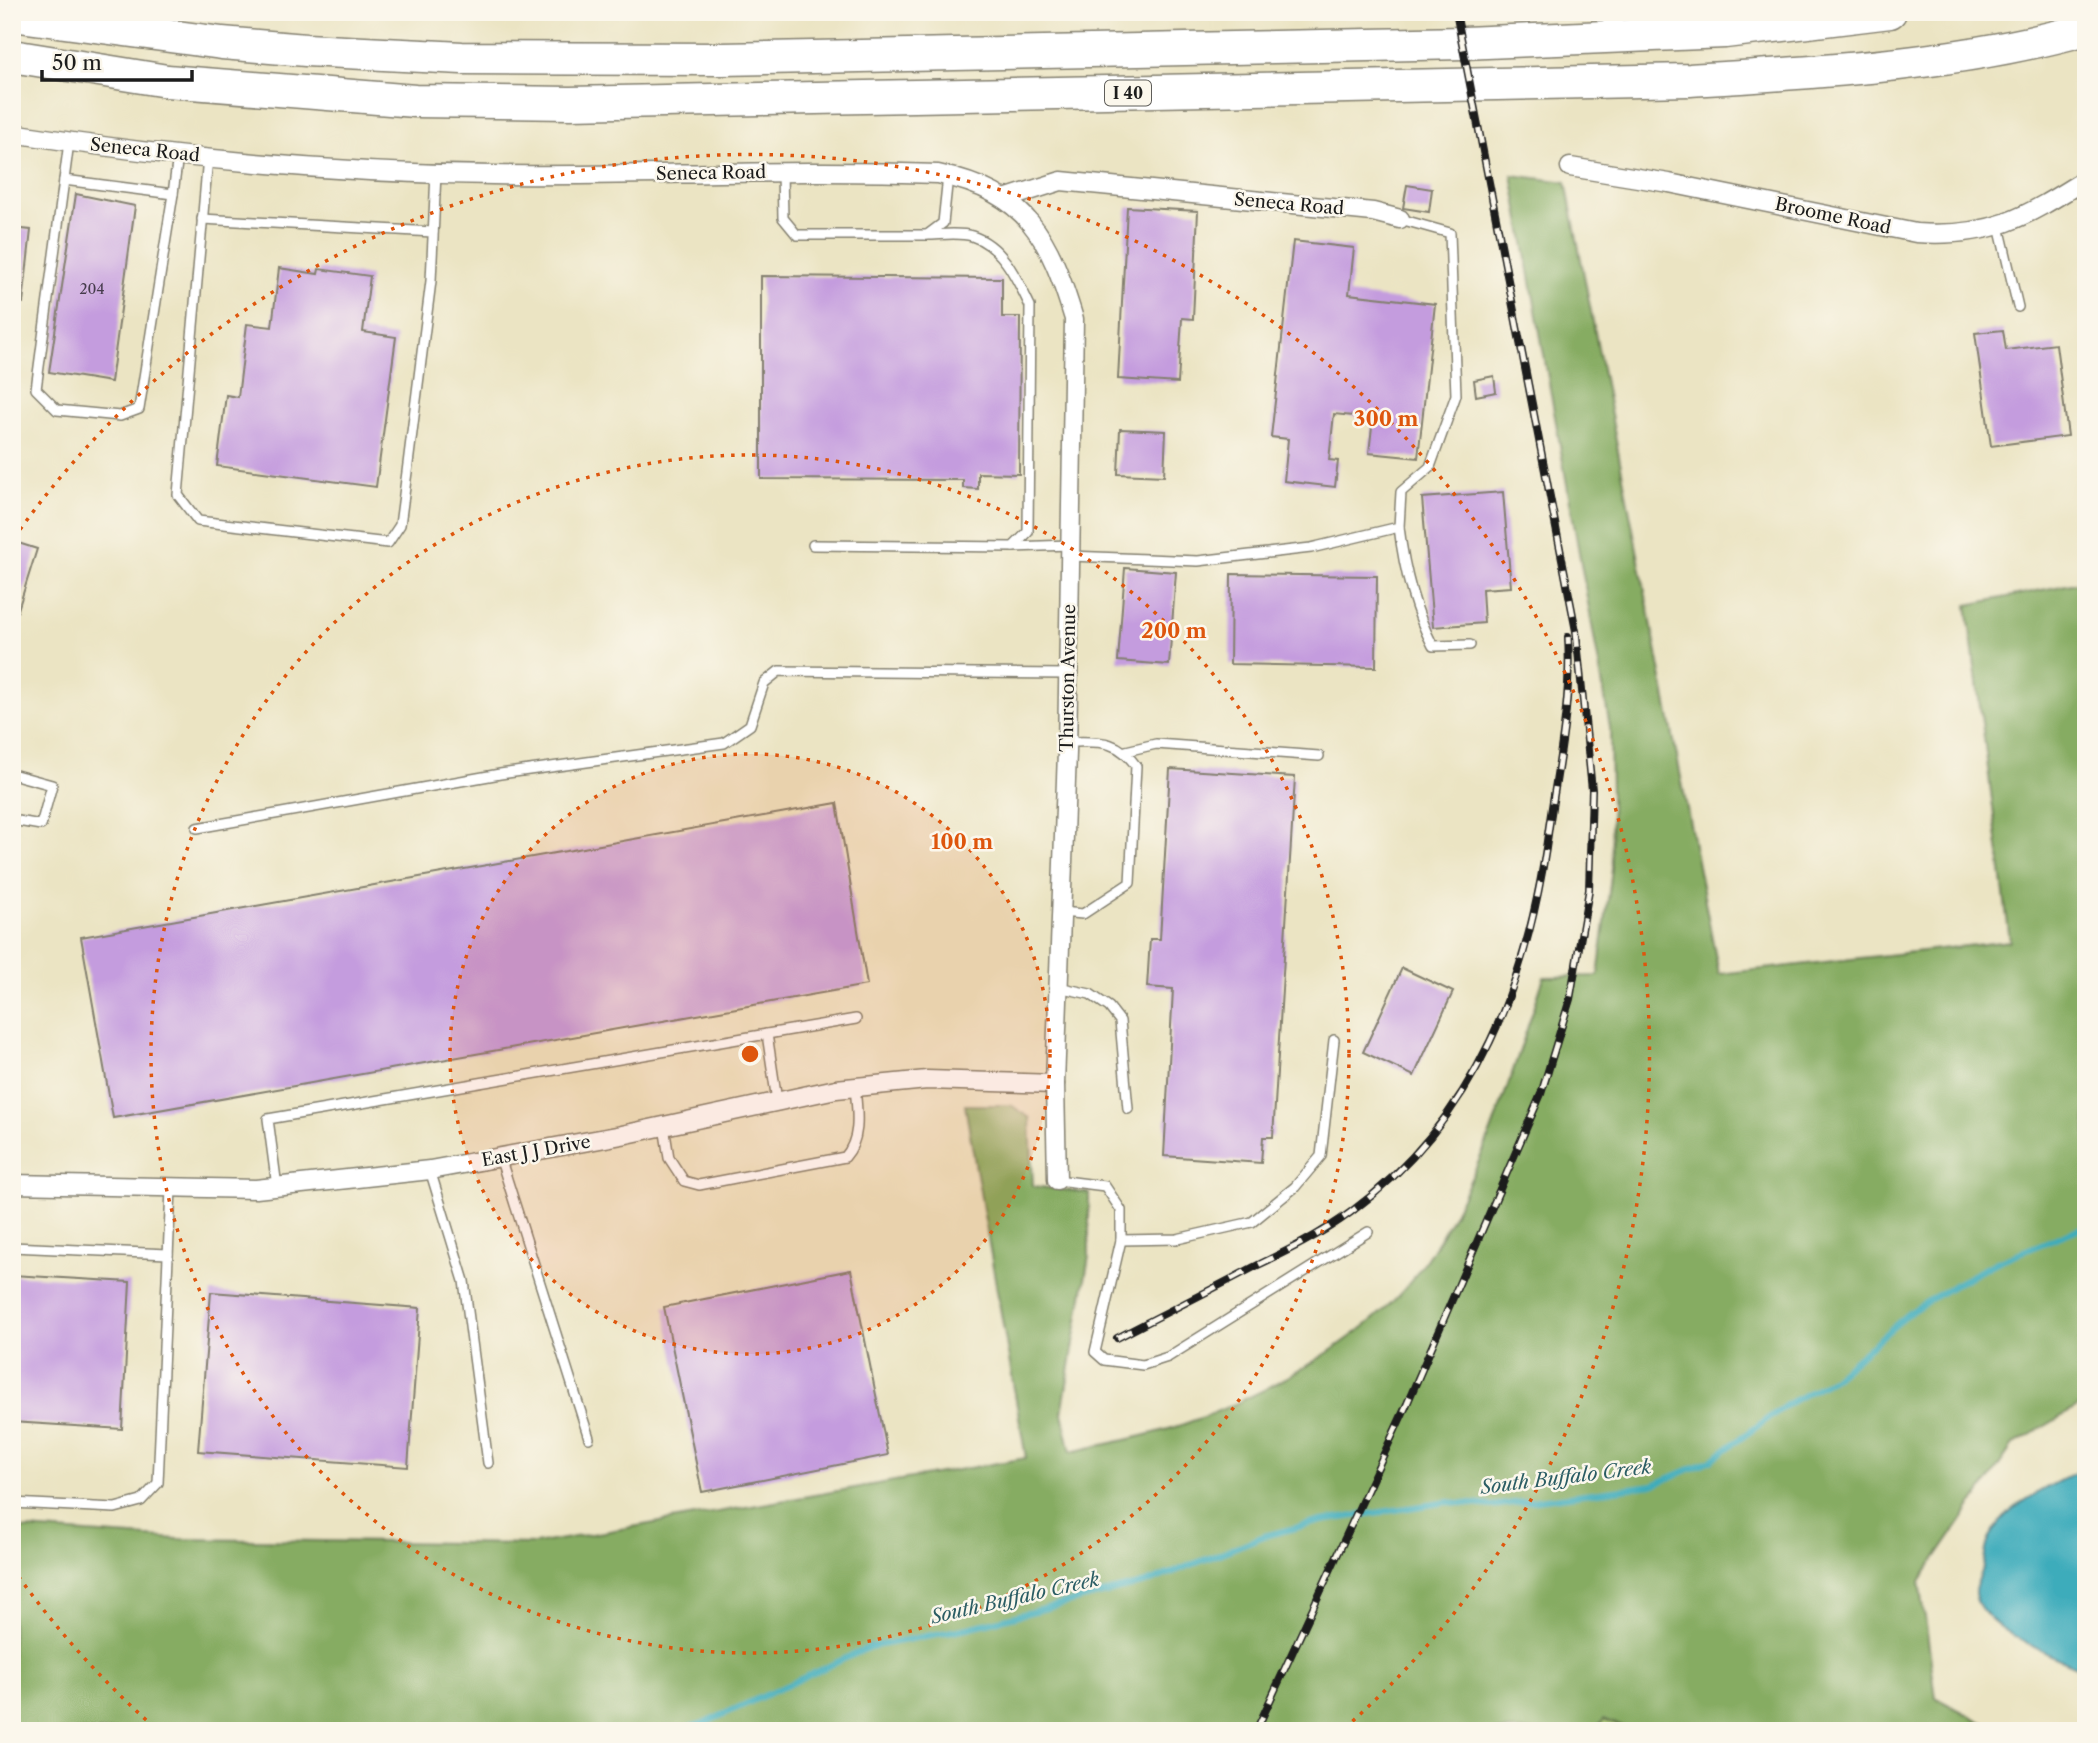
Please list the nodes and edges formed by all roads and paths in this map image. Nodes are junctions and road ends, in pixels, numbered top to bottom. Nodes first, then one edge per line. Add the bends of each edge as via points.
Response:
1 (1890, 12) edge
2 (12, 15) edge
3 (2086, 29) edge
4 (12, 56) edge
5 (12, 133) edge
6 (69, 142) junction
7 (178, 153) junction
8 (208, 156) junction
9 (1570, 167) dead end
10 (782, 172) junction
11 (436, 173) junction
12 (948, 176) junction
13 (2086, 179) edge
14 (64, 180) junction
15 (173, 194) junction
16 (1004, 200) junction
17 (202, 219) junction
18 (1400, 219) joint
19 (1999, 226) junction
20 (433, 232) junction
21 (928, 234) junction
22 (2018, 307) dead end
23 (1399, 527) junction
24 (813, 545) dead end
25 (1013, 547) junction
26 (1070, 551) junction
27 (1471, 645) dead end
28 (1068, 674) junction
29 (1067, 742) junction
30 (1126, 751) junction
31 (1319, 756) dead end
32 (12, 774) edge
33 (12, 820) edge
34 (197, 828) dead end
35 (1061, 912) junction
36 (1058, 987) junction
37 (856, 1019) dead end
38 (767, 1034) junction
39 (1334, 1040) dead end
40 (1055, 1084) junction
41 (855, 1087) junction
42 (777, 1101) junction
43 (1128, 1109) dead end
44 (664, 1126) junction
45 (500, 1157) junction
46 (430, 1170) junction
47 (1056, 1180) joint
48 (12, 1184) edge
49 (277, 1187) junction
50 (171, 1188) junction
51 (1368, 1231) dead end
52 (1121, 1240) junction
53 (12, 1247) edge
54 (168, 1254) junction
55 (589, 1438) dead end
56 (488, 1463) dead end
57 (12, 1503) edge

1 - 2 highway via 1725,32 1464,43 722,59 462,58 306,50
3 - 4 highway, I 40 via 1943,58 1830,72 1690,80 570,103 415,101 167,81
5 - 6 street, Seneca Road
6 - 7 street, Seneca Road
6 - 14 lane
7 - 8 street, Seneca Road
7 - 15 lane
8 - 11 street, Seneca Road
8 - 17 lane
9 - 19 street, Broome Road via 1916,233 1947,235
10 - 11 street, Seneca Road
10 - 12 street, Seneca Road
10 - 21 lane via 783,218 797,235
11 - 20 lane
12 - 16 street, Seneca Road via 973,181
12 - 21 lane via 943,223
13 - 19 street, Broome Road via 2025,216
14 - 15 lane
14 - 15 lane via 36,388 57,410 120,416 139,409
16 - 18 street, Seneca Road via 1061,181 1373,212
16 - 26 street, Thurston Avenue via 1030,220 1056,263 1074,319
17 - 20 lane
17 - 20 lane via 178,495 198,521 388,543 400,526
18 - 23 lane via 1450,233 1456,395 1430,467 1401,492
19 - 22 lane
21 - 25 lane via 970,235 990,245 1015,273 1030,306 1028,532
23 - 26 lane via 1311,548 1198,561
23 - 27 lane via 1408,582 1433,646
24 - 25 lane
25 - 26 lane
26 - 28 street, Thurston Avenue
28 - 29 street, Thurston Avenue
28 - 34 lane via 779,671 764,683 750,726 724,743 500,774
29 - 30 lane via 1106,743
29 - 35 street, Thurston Avenue
30 - 31 lane via 1156,744
30 - 35 lane via 1136,766 1129,883 1083,914
32 - 33 lane via 52,785 41,825
35 - 36 street, Thurston Avenue
36 - 40 street, Thurston Avenue
36 - 43 lane via 1090,994 1120,1021
37 - 38 lane
38 - 42 lane
38 - 49 lane via 268,1119
39 - 52 lane via 1321,1156 1295,1188 1252,1222 1177,1239
40 - 41 street, East J J Drive via 927,1080
40 - 47 street, Thurston Avenue
41 - 42 street, East J J Drive
41 - 44 lane via 858,1124 853,1148 845,1157 699,1185 684,1181 669,1158
42 - 44 street, East J J Drive
44 - 45 street, East J J Drive
45 - 46 street, East J J Drive
45 - 55 lane
46 - 49 street, East J J Drive
46 - 56 lane via 464,1280
47 - 52 lane via 1105,1186 1121,1210
48 - 50 street, East J J Drive
49 - 50 street, East J J Drive
50 - 54 lane
51 - 52 lane via 1209,1333 1168,1357 1143,1365 1104,1360 1095,1352
53 - 54 lane
54 - 57 lane via 158,1483 141,1501 115,1508

